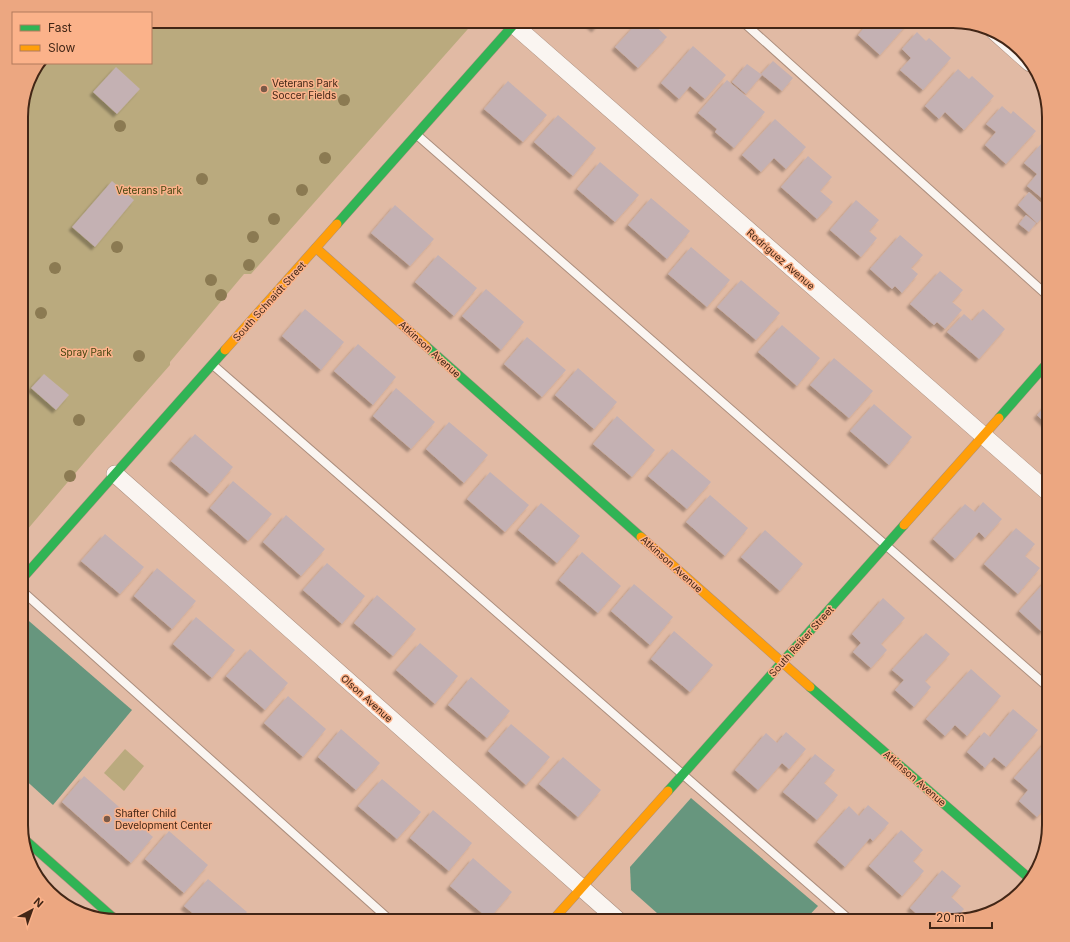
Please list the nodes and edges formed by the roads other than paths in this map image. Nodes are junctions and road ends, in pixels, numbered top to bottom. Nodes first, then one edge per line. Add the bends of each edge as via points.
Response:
1 (511, 28) edge
2 (521, 28) edge
3 (750, 28) edge
4 (416, 135) junction
5 (316, 248) junction
6 (1042, 291) edge
7 (212, 365) junction
8 (1042, 369) edge
9 (983, 436) junction
10 (115, 474) junction
11 (1042, 487) edge
12 (886, 545) junction
13 (28, 572) edge
14 (28, 596) edge
15 (782, 662) junction
16 (1042, 682) edge
17 (682, 774) junction
18 (30, 844) edge
19 (1026, 876) edge
20 (581, 888) junction
21 (109, 913) edge
22 (382, 914) edge
23 (558, 914) edge
24 (611, 914) edge
25 (842, 914) edge

1 - 4 street, South Schnaidt Street
2 - 9 street, Rodriguez Avenue
3 - 6 lane
4 - 5 street, South Schnaidt Street
4 - 12 lane
5 - 7 street, South Schnaidt Street
5 - 15 street, Atkinson Avenue
7 - 10 street, South Schnaidt Street
7 - 17 lane
8 - 9 street, South Reiker Street
9 - 11 street, Rodriguez Avenue
9 - 12 street, South Reiker Street
10 - 13 street, South Schnaidt Street
10 - 20 street, Olson Avenue
12 - 15 street, South Reiker Street
12 - 16 lane
14 - 22 lane
15 - 17 street, South Reiker Street
15 - 19 street, Atkinson Avenue
17 - 20 street, South Reiker Street
17 - 25 lane
18 - 21 street
20 - 23 street, South Reiker Street
20 - 24 street, Olson Avenue

